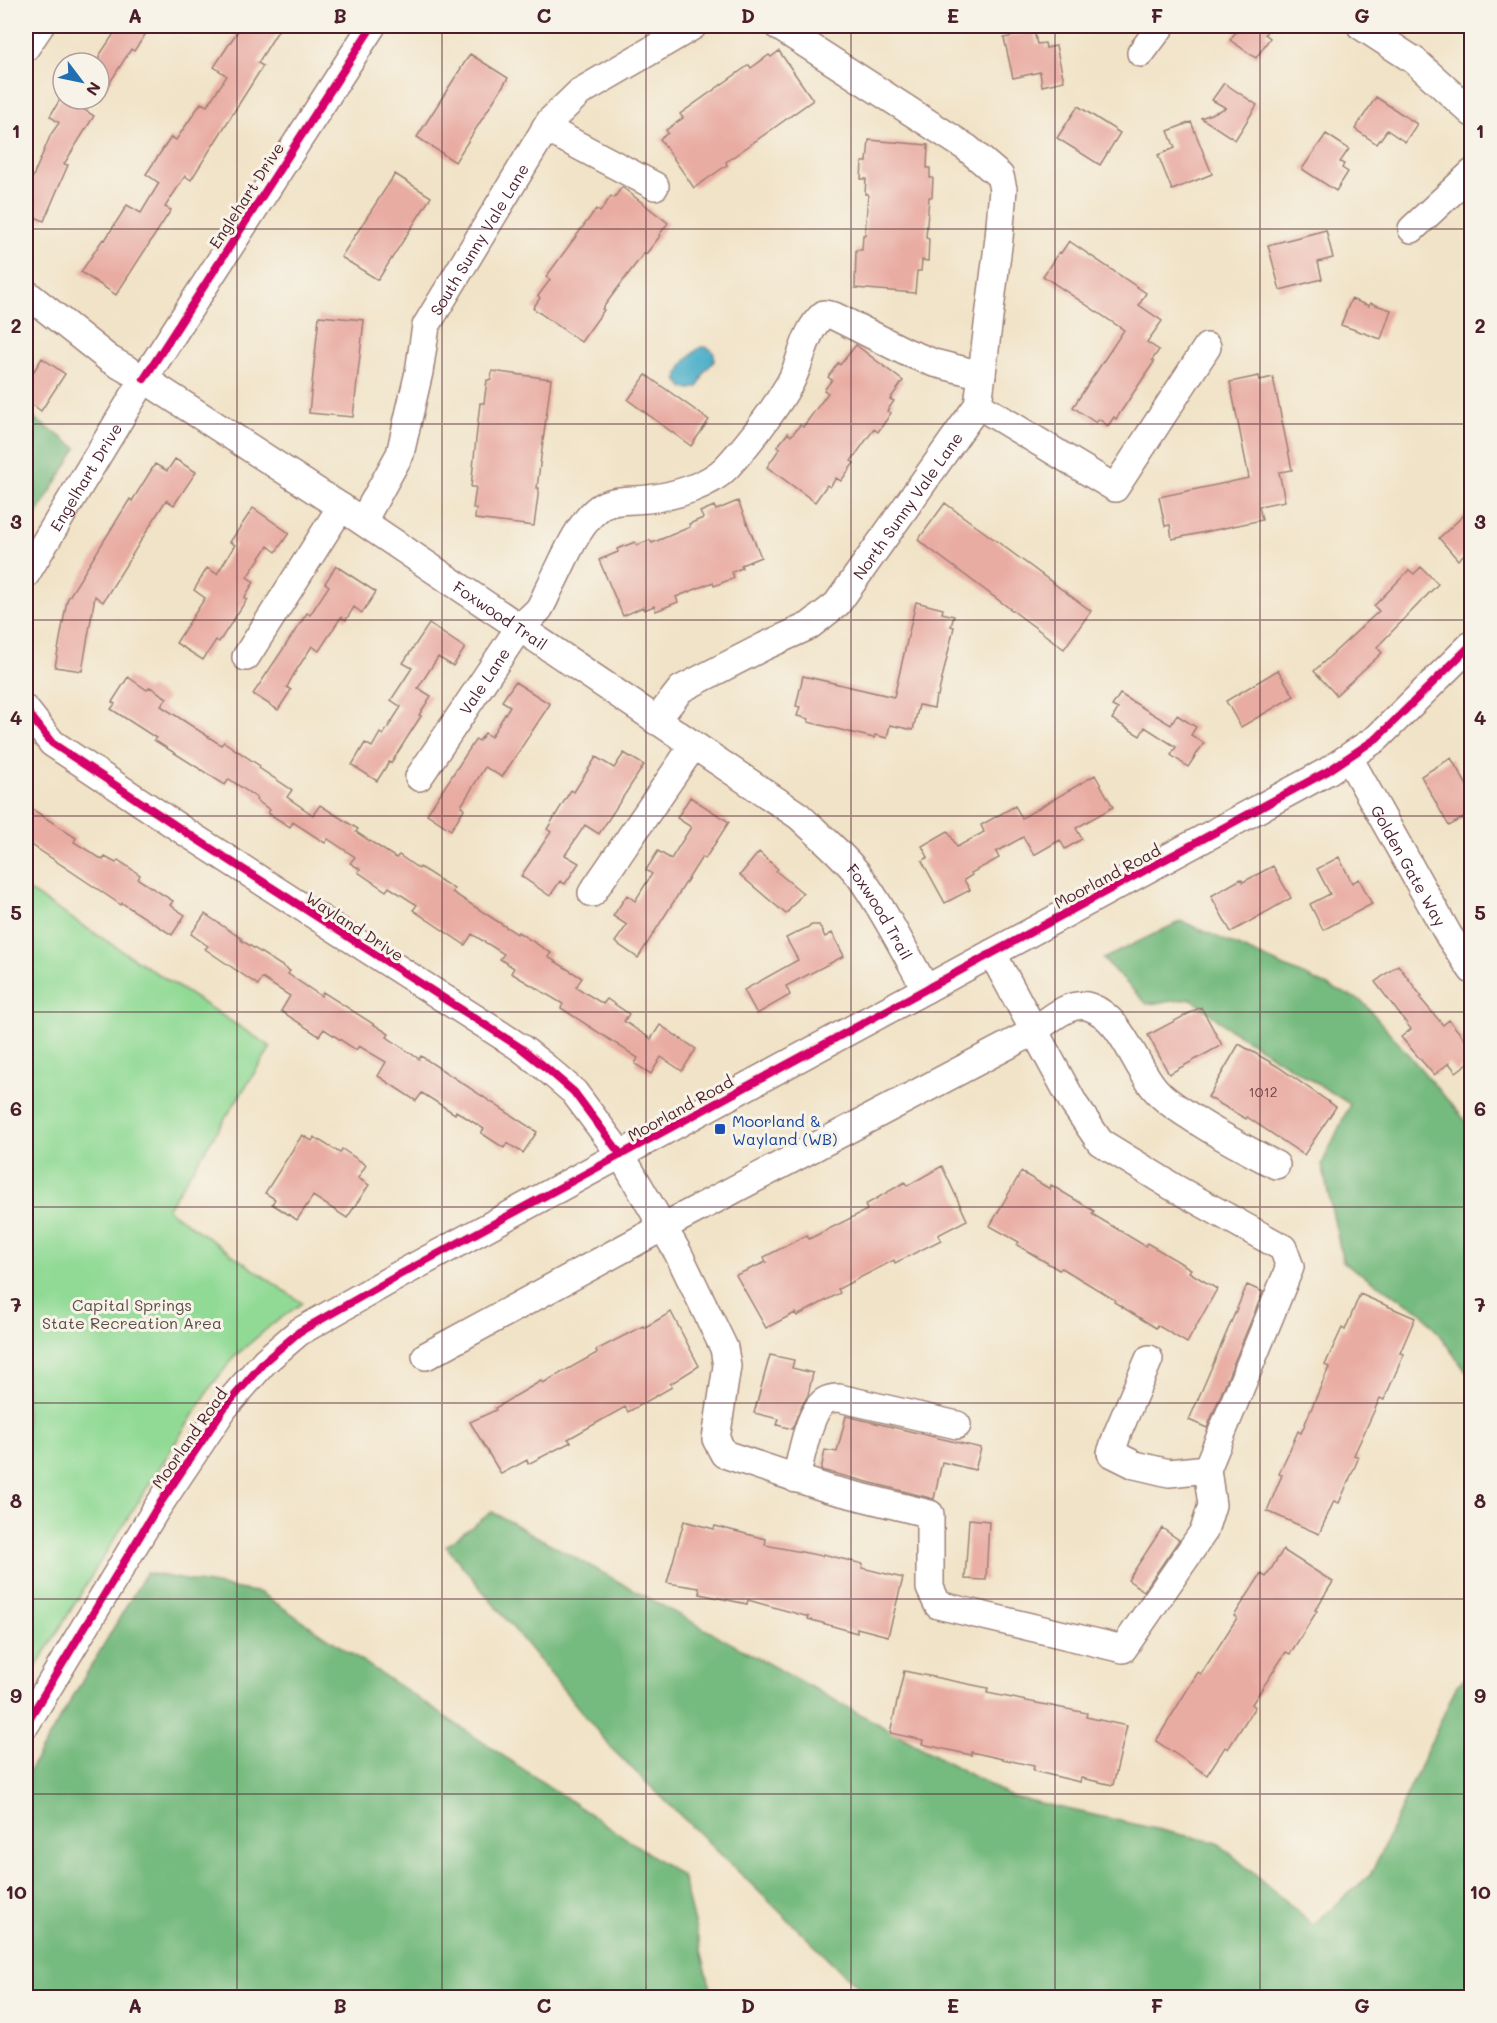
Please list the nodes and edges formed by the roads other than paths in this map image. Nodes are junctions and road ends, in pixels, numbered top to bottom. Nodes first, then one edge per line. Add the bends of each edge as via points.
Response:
1 (40, 26) edge
2 (372, 26) edge
3 (693, 26) edge
4 (778, 26) edge
5 (1161, 26) edge
6 (1361, 26) edge
7 (26, 47) edge
8 (1141, 53) dead end
9 (1472, 113) edge
10 (545, 128) junction
11 (1472, 173) edge
12 (655, 186) dead end
13 (1412, 229) dead end
14 (26, 293) edge
15 (1207, 348) dead end
16 (982, 375) junction
17 (144, 379) junction
18 (978, 405) junction
19 (352, 514) junction
20 (26, 574) edge
21 (519, 628) junction
22 (1472, 644) edge
23 (246, 657) dead end
24 (26, 710) edge
25 (656, 721) junction
26 (693, 746) junction
27 (1349, 758) junction
28 (419, 777) dead end
29 (592, 893) dead end
30 (992, 953) junction
31 (1472, 970) edge
32 (926, 989) junction
33 (1033, 1032) junction
34 (621, 1155) junction
35 (1276, 1165) dead end
36 (663, 1227) junction
37 (426, 1356) dead end
38 (1149, 1359) dead end
39 (957, 1425) dead end
40 (1207, 1469) junction
41 (796, 1479) junction
42 (26, 1724) edge

1 - 7 street
2 - 17 street, Englehart Drive
3 - 10 street, South Sunny Vale Lane via 580,92
4 - 16 street, North Sunny Vale Lane via 967,148 1000,176 1003,189 999,237
5 - 8 street
6 - 9 street via 1415,61
10 - 12 street
10 - 19 street, South Sunny Vale Lane via 426,326 400,454
11 - 13 street
14 - 17 street, Foxwood Trail via 109,358
15 - 18 street via 1115,488
16 - 18 street, North Sunny Vale Lane
16 - 21 street, Vale Lane via 934,363 824,314 812,328 788,385 725,469 708,482 687,489 600,507 583,525 539,609
17 - 19 street, Foxwood Trail
17 - 20 street, Engelhart Drive
18 - 25 street, North Sunny Vale Lane via 837,604 809,626 681,689
19 - 21 street, Foxwood Trail
19 - 23 street, South Sunny Vale Lane
21 - 25 street, Foxwood Trail
21 - 28 street, Vale Lane
22 - 27 street, Moorland Road via 1377,738
24 - 34 street, Wayland Drive via 52,743 521,1048 574,1092
25 - 26 street, Foxwood Trail
26 - 29 street
26 - 32 street, Foxwood Trail via 799,816 844,859 859,875
27 - 30 street, Moorland Road
27 - 31 street, Golden Gate Way
30 - 32 street, Moorland Road
30 - 33 street
32 - 34 street, Moorland Road
33 - 35 street via 1064,1011 1090,1007 1107,1018 1126,1041 1154,1088 1168,1102 1213,1132
33 - 36 street
33 - 40 street via 1100,1142 1283,1248 1290,1267
34 - 36 street, Wayland Drive
34 - 42 street, Moorland Road via 299,1332 265,1361 224,1408 155,1511
36 - 37 street
36 - 41 street, Wayland Drive via 724,1348 727,1366 716,1439 724,1454
38 - 40 street via 1111,1454 1169,1473
39 - 41 street via 839,1398 828,1399 813,1416
40 - 41 street, Wayland Drive via 1212,1505 1204,1531 1123,1649 938,1605 930,1588 930,1514

